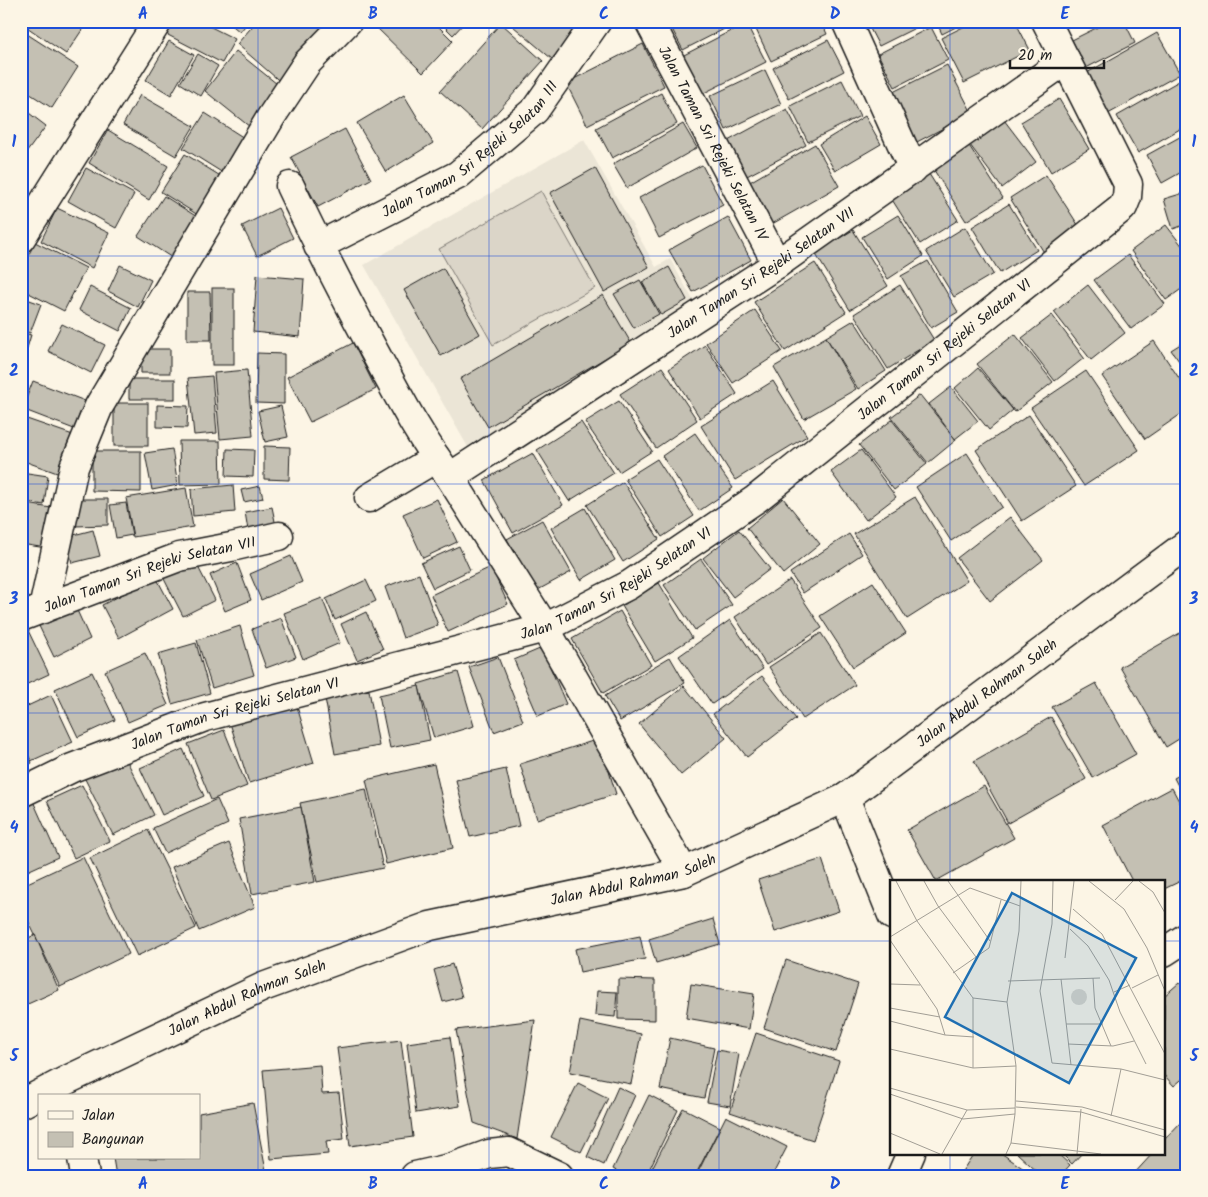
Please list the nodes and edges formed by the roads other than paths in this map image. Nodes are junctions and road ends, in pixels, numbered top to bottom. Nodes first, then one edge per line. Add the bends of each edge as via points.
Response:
1 (158, 21) edge
2 (597, 21) edge
3 (648, 21) edge
4 (846, 21) edge
5 (1046, 21) edge
6 (338, 24) edge
7 (1066, 60) junction
8 (913, 169) junction
9 (290, 186) dead end
10 (21, 238) edge
11 (318, 246) junction
12 (776, 264) junction
13 (443, 467) junction
14 (369, 498) dead end
15 (279, 536) dead end
16 (1187, 544) edge
17 (32, 613) edge
18 (545, 628) junction
19 (21, 793) edge
20 (845, 798) junction
21 (684, 872) junction
22 (890, 910) edge
23 (1187, 937) edge
24 (1166, 951) edge
25 (70, 1088) edge
26 (52, 1094) edge
27 (38, 1098) edge
28 (21, 1104) edge
29 (911, 1154) edge
30 (82, 1160) edge
31 (448, 1172) edge
32 (84, 1176) edge
33 (415, 1176) edge
34 (558, 1176) edge
35 (901, 1176) edge

1 - 10 street
2 - 11 street, Jalan Taman Sri Rejeki Selatan III via 534,110 458,175
3 - 12 street, Jalan Taman Sri Rejeki Selatan IV
4 - 8 street
5 - 7 street
6 - 17 street via 307,62 271,117 99,406 74,467
7 - 8 street, Jalan Taman Sri Rejeki Selatan VII
7 - 18 street, Jalan Taman Sri Rejeki Selatan VI via 1128,184 1123,208 756,500 630,585
8 - 12 street, Jalan Taman Sri Rejeki Selatan VII
9 - 11 street
11 - 13 street via 412,422
12 - 13 street, Jalan Taman Sri Rejeki Selatan VII
13 - 14 street, Jalan Taman Sri Rejeki Selatan VII
13 - 18 street
15 - 17 street, Jalan Taman Sri Rejeki Selatan VII via 179,557
16 - 20 street, Jalan Abdul Rahman Saleh
18 - 19 street, Jalan Taman Sri Rejeki Selatan VI via 205,717 72,768
18 - 21 street
20 - 21 street, Jalan Abdul Rahman Saleh
20 - 22 street
21 - 25 street, Jalan Abdul Rahman Saleh via 430,926 263,987
23 - 24 street
25 - 26 street, Jalan Abdul Rahman Saleh
27 - 28 street, Jalan Abdul Rahman Saleh
29 - 35 street
30 - 32 street
31 - 33 street
31 - 34 street via 489,1154 509,1152

